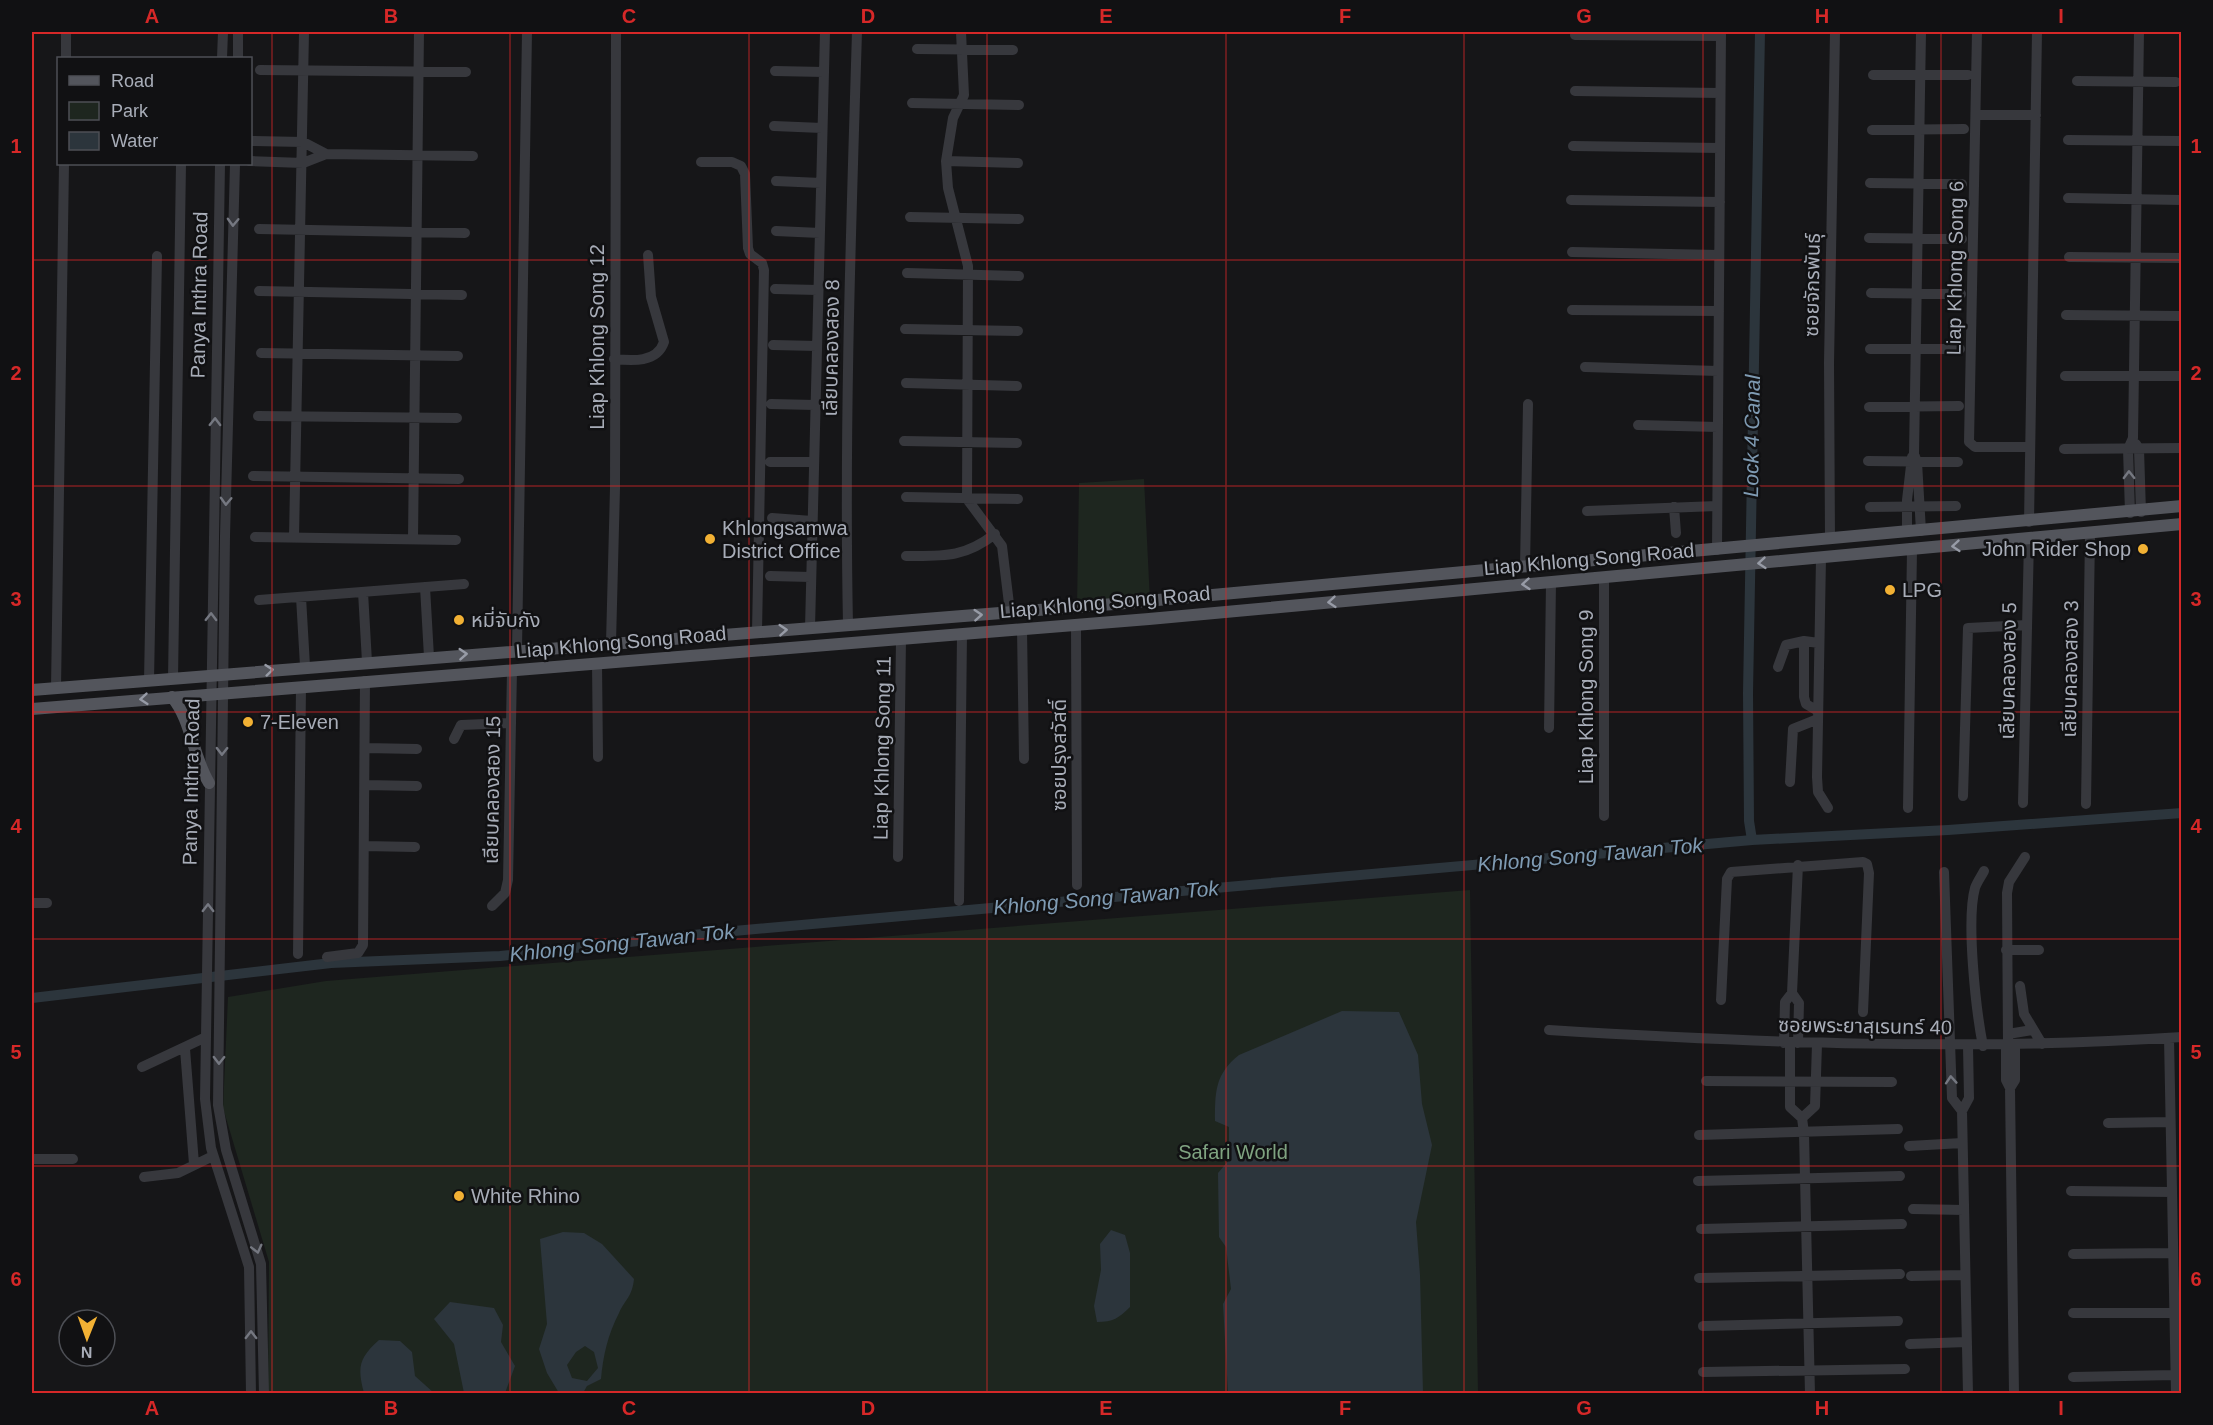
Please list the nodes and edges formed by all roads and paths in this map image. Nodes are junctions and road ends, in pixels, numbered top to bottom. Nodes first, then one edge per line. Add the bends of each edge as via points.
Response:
1 (66, 32) edge
2 (223, 32) edge
3 (238, 32) edge
4 (304, 32) edge
5 (419, 32) edge
6 (527, 32) edge
7 (616, 32) edge
8 (825, 32) edge
9 (857, 32) edge
10 (961, 32) edge
11 (1834, 32) edge
12 (1921, 32) edge
13 (1977, 32) edge
14 (2037, 32) edge
15 (2139, 32) edge
16 (1721, 34) edge
17 (1575, 35) dead end
18 (917, 49) dead end
19 (1013, 50) dead end
20 (962, 51) junction
21 (66, 57) edge
22 (222, 57) edge
23 (238, 57) edge
24 (260, 70) dead end
25 (304, 71) junction
26 (775, 71) dead end
27 (419, 72) junction
28 (466, 72) dead end
29 (824, 72) junction
30 (1873, 75) dead end
31 (1921, 75) junction
32 (1968, 75) dead end
33 (2076, 81) dead end
34 (2139, 81) junction
35 (2176, 82) dead end
36 (1575, 91) dead end
37 (1720, 93) junction
38 (912, 103) dead end
39 (960, 104) junction
40 (1018, 105) dead end
41 (1976, 115) junction
42 (2036, 115) junction
43 (774, 126) dead end
44 (822, 128) junction
45 (1872, 129) dead end
46 (1964, 129) dead end
47 (1919, 130) junction
48 (2068, 140) dead end
49 (2138, 140) junction
50 (252, 141) edge
51 (2181, 141) edge
52 (303, 142) junction
53 (1574, 146) dead end
54 (1720, 148) junction
55 (326, 154) junction
56 (419, 154) junction
57 (473, 156) dead end
58 (252, 161) edge
59 (946, 161) junction
60 (701, 162) dead end
61 (303, 163) junction
62 (1018, 163) dead end
63 (64, 165) edge
64 (181, 165) edge
65 (220, 167) edge
66 (235, 167) edge
67 (776, 181) dead end
68 (821, 183) junction
69 (1870, 183) dead end
70 (1917, 184) junction
71 (1962, 184) dead end
72 (2068, 198) dead end
73 (2138, 199) junction
74 (1571, 200) dead end
75 (2181, 200) edge
76 (1720, 202) junction
77 (910, 217) dead end
78 (955, 217) junction
79 (1019, 219) dead end
80 (259, 229) dead end
81 (302, 230) junction
82 (776, 231) dead end
83 (418, 233) junction
84 (465, 233) dead end
85 (819, 233) junction
86 (1869, 238) dead end
87 (1917, 238) junction
88 (1962, 239) dead end
89 (1572, 252) dead end
90 (648, 255) dead end
91 (1719, 255) junction
92 (157, 256) dead end
93 (2069, 257) dead end
94 (2136, 258) junction
95 (2181, 258) edge
96 (907, 273) dead end
97 (968, 275) junction
98 (1019, 276) dead end
99 (774, 289) dead end
100 (818, 290) junction
101 (260, 291) dead end
102 (300, 293) junction
103 (1870, 293) dead end
104 (417, 294) junction
105 (1916, 294) junction
106 (1961, 294) dead end
107 (462, 295) dead end
108 (1572, 310) dead end
109 (1719, 311) junction
110 (2066, 315) dead end
111 (2135, 316) junction
112 (2181, 316) edge
113 (905, 329) dead end
114 (968, 330) junction
115 (1018, 331) dead end
116 (773, 345) dead end
117 (817, 346) junction
118 (1870, 349) dead end
119 (1915, 349) junction
120 (1960, 349) dead end
121 (261, 353) dead end
122 (299, 354) junction
123 (416, 356) junction
124 (458, 356) dead end
125 (614, 359) junction
126 (1585, 367) dead end
127 (1718, 371) junction
128 (2065, 375) dead end
129 (2134, 376) junction
130 (2179, 376) dead end
131 (906, 383) dead end
132 (968, 386) junction
133 (1017, 386) dead end
134 (771, 404) dead end
135 (1528, 404) dead end
136 (815, 405) junction
137 (1915, 406) junction
138 (1959, 406) dead end
139 (1869, 407) dead end
140 (258, 416) dead end
141 (297, 417) junction
142 (415, 418) junction
143 (457, 418) dead end
144 (1638, 425) dead end
145 (1718, 427) junction
146 (904, 441) dead end
147 (967, 442) junction
148 (1017, 443) dead end
149 (2134, 446) junction
150 (2030, 447) junction
151 (2181, 448) edge
152 (2064, 449) dead end
153 (1913, 459) junction
154 (1868, 461) dead end
155 (770, 462) dead end
156 (814, 462) junction
157 (1958, 462) dead end
158 (253, 476) dead end
159 (296, 478) junction
160 (414, 478) junction
161 (459, 479) dead end
162 (906, 496) dead end
163 (968, 499) junction
164 (1018, 499) dead end
165 (1717, 506) junction
166 (1920, 506) junction
167 (1956, 506) dead end
168 (2181, 506) edge
169 (1674, 507) junction
170 (1870, 507) dead end
171 (1906, 507) junction
172 (1587, 511) dead end
173 (2140, 512) junction
174 (772, 518) dead end
175 (812, 520) junction
176 (2029, 522) junction
177 (2181, 524) edge
178 (2152, 528) junction
179 (1921, 531) junction
180 (1907, 532) junction
181 (994, 534) junction
182 (1676, 534) dead end
183 (2090, 534) junction
184 (255, 537) dead end
185 (294, 537) junction
186 (412, 538) junction
187 (1830, 539) junction
188 (456, 540) dead end
189 (2029, 540) junction
190 (1717, 550) junction
191 (1912, 550) junction
192 (906, 556) dead end
193 (1821, 558) junction
194 (1525, 567) junction
195 (770, 576) dead end
196 (811, 577) junction
197 (1604, 577) junction
198 (1551, 582) junction
199 (464, 584) dead end
200 (424, 587) junction
201 (363, 592) junction
202 (301, 597) junction
203 (259, 600) dead end
204 (1010, 612) junction
205 (848, 625) junction
206 (1076, 625) junction
207 (2027, 625) junction
208 (810, 628) junction
209 (1022, 629) junction
210 (757, 632) junction
211 (962, 634) junction
212 (901, 639) junction
213 (1804, 641) junction
214 (611, 643) junction
215 (1819, 643) junction
216 (544, 648) junction
217 (517, 650) junction
218 (429, 657) junction
219 (367, 662) junction
220 (597, 663) junction
221 (305, 666) junction
222 (545, 667) junction
223 (1778, 667) dead end
224 (512, 670) junction
225 (217, 675) junction
226 (173, 679) junction
227 (149, 681) junction
228 (365, 681) junction
229 (301, 687) junction
230 (56, 688) junction
231 (32, 690) edge
232 (223, 692) junction
233 (210, 693) junction
234 (172, 697) junction
235 (32, 709) edge
236 (1818, 715) junction
237 (511, 723) junction
238 (1549, 728) dead end
239 (454, 739) dead end
240 (365, 748) junction
241 (417, 749) dead end
242 (598, 757) dead end
243 (1024, 759) dead end
244 (1790, 782) dead end
245 (209, 783) junction
246 (365, 785) junction
247 (417, 786) dead end
248 (1963, 796) dead end
249 (2023, 803) dead end
250 (2086, 804) dead end
251 (1828, 808) dead end
252 (1908, 808) dead end
253 (1604, 816) dead end
254 (364, 846) junction
255 (415, 846) dead end
256 (898, 857) dead end
257 (2025, 857) dead end
258 (1798, 865) junction
259 (1984, 871) dead end
260 (1944, 872) dead end
261 (1077, 885) dead end
262 (959, 901) dead end
263 (32, 903) edge
264 (47, 903) dead end
265 (492, 906) dead end
266 (2006, 950) junction
267 (2039, 950) dead end
268 (298, 954) dead end
269 (327, 957) dead end
270 (207, 982) junction
271 (220, 982) junction
272 (2020, 986) dead end
273 (1722, 1000) dead end
274 (1863, 1012) dead end
275 (1549, 1030) dead end
276 (2032, 1030) junction
277 (206, 1037) junction
278 (2181, 1037) edge
279 (2169, 1038) junction
280 (2009, 1042) junction
281 (1790, 1043) junction
282 (1817, 1044) junction
283 (2042, 1044) junction
284 (1948, 1046) junction
285 (1968, 1046) junction
286 (1983, 1046) junction
287 (184, 1049) junction
288 (142, 1067) dead end
289 (1706, 1081) dead end
290 (1816, 1082) junction
291 (1892, 1082) dead end
292 (1789, 1083) junction
293 (1962, 1111) junction
294 (1802, 1118) junction
295 (2170, 1122) junction
296 (2108, 1123) dead end
297 (1898, 1129) dead end
298 (1804, 1133) junction
299 (1699, 1135) dead end
300 (1962, 1143) junction
301 (1909, 1146) dead end
302 (213, 1156) junction
303 (32, 1159) edge
304 (73, 1159) dead end
305 (194, 1164) junction
306 (1900, 1176) dead end
307 (144, 1177) dead end
308 (1805, 1179) junction
309 (1698, 1181) dead end
310 (2071, 1191) dead end
311 (2172, 1191) junction
312 (1913, 1209) dead end
313 (1964, 1210) junction
314 (1902, 1224) dead end
315 (1806, 1227) junction
316 (1701, 1229) dead end
317 (2173, 1253) junction
318 (2073, 1254) dead end
319 (1964, 1275) junction
320 (1808, 1276) junction
321 (1699, 1278) dead end
322 (2073, 1313) dead end
323 (2174, 1313) junction
324 (1898, 1321) dead end
325 (1809, 1323) junction
326 (1702, 1326) dead end
327 (1967, 1342) junction
328 (1910, 1344) dead end
329 (1905, 1369) dead end
330 (1810, 1370) junction
331 (1702, 1372) dead end
332 (2175, 1375) junction
333 (2073, 1377) dead end
334 (251, 1394) edge
335 (264, 1394) edge
336 (1810, 1394) edge
337 (1968, 1394) edge
338 (2014, 1394) edge
339 (2176, 1394) edge

1 - 21 street
2 - 22 street
3 - 23 street
4 - 25 street
5 - 27 street
6 - 217 street
7 - 125 street, Liap Khlong Song 12
8 - 29 street
9 - 205 street, เลียบคลองสอง 8 via 846,513
10 - 20 street
11 - 187 street, ซอยจักรพันธุ์
12 - 31 street
13 - 41 street, Liap Khlong Song 6
14 - 42 street
15 - 34 street
16 - 17 street
16 - 37 street
18 - 20 street
19 - 20 street
20 - 39 street
24 - 25 street
25 - 27 street
25 - 52 street
26 - 29 street
27 - 28 street
27 - 56 street
29 - 44 street
30 - 31 street
31 - 32 street
31 - 47 street
33 - 34 street
34 - 35 street
34 - 49 street
36 - 37 street
37 - 54 street
38 - 39 street
39 - 40 street
39 - 59 street via 953,118
41 - 42 street
41 - 150 street, Liap Khlong Song 6 via 1969,442 1974,447
42 - 150 street
43 - 44 street
44 - 68 street
45 - 47 street
46 - 47 street
47 - 70 street
48 - 49 street
49 - 51 street
49 - 73 street
50 - 52 street
52 - 55 street
52 - 61 street
53 - 54 street
54 - 76 street
55 - 56 street
55 - 61 street
56 - 57 street
56 - 83 street
58 - 61 street
59 - 62 street
59 - 78 street
60 - 210 street via 732,162 741,166 745,174 748,248 764,270
61 - 81 street
63 - 230 street
64 - 226 street
65 - 66 street
225 -> 65 street, Panya Inthra Road
66 -> 225 street, Panya Inthra Road
67 - 68 street
68 - 85 street
69 - 70 street
70 - 71 street
70 - 87 street
72 - 73 street
73 - 75 street
73 - 94 street
74 - 76 street
76 - 91 street
77 - 78 street
78 - 79 street
78 - 97 street
80 - 81 street
81 - 83 street
81 - 102 street
82 - 85 street
83 - 84 street
83 - 104 street
85 - 100 street
86 - 87 street
87 - 88 street
87 - 105 street
89 - 91 street
90 - 125 street via 651,297 664,342 647,359
91 - 109 street
92 - 227 street
93 - 94 street
94 - 95 street
94 - 111 street
96 - 97 street
97 - 98 street
97 - 114 street
99 - 100 street
100 - 117 street
101 - 102 street
102 - 104 street
102 - 122 street
103 - 105 street
104 - 107 street
104 - 123 street
105 - 106 street
105 - 119 street
108 - 109 street
109 - 127 street
110 - 111 street
111 - 112 street
111 - 129 street
113 - 114 street
114 - 115 street
114 - 132 street
116 - 117 street
117 - 136 street
118 - 119 street
119 - 120 street
119 - 137 street
121 - 122 street
122 - 123 street
122 - 141 street
123 - 124 street
123 - 142 street
125 - 214 street, Liap Khlong Song 12
126 - 127 street
127 - 145 street
128 - 129 street
129 - 130 street
129 - 149 street
131 - 132 street
132 - 133 street
132 - 147 street
134 - 136 street
135 - 194 street
136 - 156 street
137 - 138 street
137 - 139 street
137 - 153 street
140 - 141 street
141 - 142 street
141 - 159 street
142 - 143 street
142 - 160 street
144 - 145 street
145 - 165 street
146 - 147 street
147 - 148 street
147 - 163 street
149 - 151 street
149 - 152 street
149 - 173 street
150 - 176 street
153 - 154 street
153 - 157 street
153 - 166 street
153 - 171 street
155 - 156 street
156 - 175 street
158 - 159 street
159 - 160 street
159 - 185 street
160 - 161 street
160 - 186 street
162 - 163 street
163 - 164 street
163 - 181 street
165 - 169 street
165 - 190 street
166 - 167 street
166 - 171 street
166 - 179 street
168 - 173 main road, Liap Khlong Song Road
169 - 172 street
169 - 182 street
170 - 171 street
171 - 180 street
173 - 176 main road, Liap Khlong Song Road
173 - 178 main road
174 - 175 street
175 - 196 street
176 - 179 main road, Liap Khlong Song Road
177 - 178 main road, Liap Khlong Song Road
178 - 183 main road, Liap Khlong Song Road
179 - 180 main road, Liap Khlong Song Road
180 - 187 main road, Liap Khlong Song Road
181 - 192 street via 955,556
181 - 204 street via 1002,546
183 - 189 main road, Liap Khlong Song Road
183 - 250 street, เลียบคลองสอง 3
184 - 185 street
185 - 186 street
186 - 188 street
187 - 190 main road, Liap Khlong Song Road
189 -> 191 main road, Liap Khlong Song Road
189 - 207 street, เลียบคลองสอง 5
190 - 194 main road, Liap Khlong Song Road
191 - 193 main road, Liap Khlong Song Road
191 - 252 street
193 -> 197 main road, Liap Khlong Song Road
193 - 215 street
194 - 204 main road, Liap Khlong Song Road
195 - 196 street
196 - 208 street
197 - 198 main road, Liap Khlong Song Road
197 - 253 street, Liap Khlong Song 9
198 -> 206 main road, Liap Khlong Song Road
198 - 238 street
199 - 200 street
200 - 201 street
200 - 218 street
201 - 202 street
201 - 219 street
202 - 203 street
202 - 221 street
205 -> 204 main road, Liap Khlong Song Road
205 - 208 main road, Liap Khlong Song Road
206 - 209 main road, Liap Khlong Song Road
206 - 261 street, ซอยปรุงสวัสดิ์
207 - 248 street via 1968,628
207 - 249 street, เลียบคลองสอง 5
210 -> 208 main road, Liap Khlong Song Road
209 - 211 main road, Liap Khlong Song Road
209 - 243 street
210 - 214 main road, Liap Khlong Song Road
211 - 212 main road, Liap Khlong Song Road
211 - 262 street
212 - 220 main road, Liap Khlong Song Road
212 - 256 street, Liap Khlong Song 11
213 - 215 street
213 - 223 street via 1786,645
213 - 236 street via 1804,697
214 - 216 main road, Liap Khlong Song Road
215 - 236 street
216 - 217 main road, Liap Khlong Song Road
216 - 222 main road
218 -> 217 main road, Liap Khlong Song Road
218 - 219 main road, Liap Khlong Song Road
219 - 221 main road, Liap Khlong Song Road
220 - 222 main road, Liap Khlong Song Road
220 - 242 street
225 -> 221 main road, Liap Khlong Song Road
222 - 224 main road, Liap Khlong Song Road
224 - 228 main road, Liap Khlong Song Road
224 - 237 street, เลียบคลองสอง 15
225 - 226 main road, Liap Khlong Song Road
225 - 232 street, Panya Inthra Road
225 - 233 street, Panya Inthra Road
226 - 227 main road, Liap Khlong Song Road
227 - 230 main road, Liap Khlong Song Road
228 - 229 main road, Liap Khlong Song Road
228 - 240 street
229 - 232 main road, Liap Khlong Song Road
229 - 268 street
230 - 231 main road, Liap Khlong Song Road
232 - 233 main road, Liap Khlong Song Road
232 -> 271 street, Panya Inthra Road
233 - 234 main road, Liap Khlong Song Road
233 - 245 street, Panya Inthra Road
234 -> 235 main road, Liap Khlong Song Road
234 - 245 main road via 185,716 198,765
236 - 244 street via 1792,729
236 - 251 street via 1818,792
237 - 239 street via 461,725
237 - 265 street, เลียบคลองสอง 15 via 508,880 505,893
240 - 241 street
240 - 246 street
270 -> 245 street, Panya Inthra Road
246 - 247 street
246 - 254 street
254 - 255 street
254 - 269 street via 362,951
257 - 266 street via 2009,882
258 - 273 street via 1735,870 1728,876
258 - 274 street via 1867,864
258 - 281 street via 1792,993 1785,1002
259 - 286 street via 1976,886 1972,912 1976,1005
260 - 284 street
263 - 264 street
266 - 267 street
266 - 280 street
270 - 271 street
270 - 277 street, Panya Inthra Road
271 -> 335 street, Panya Inthra Road via 218,1105 221,1128 261,1264
272 - 276 street via 2024,1014
275 - 281 street, ซอยพระยาสุเรนทร์ 40
276 - 280 street
276 - 283 street
277 - 287 street
277 - 302 street, Panya Inthra Road via 206,1123
278 - 279 street, ซอยพระยาสุเรนทร์ 40
279 - 283 street, ซอยพระยาสุเรนทร์ 40
279 - 295 street
280 - 283 street, ซอยพระยาสุเรนทร์ 40
280 - 286 street, ซอยพระยาสุเรนทร์ 40
280 - 338 street via 2006,1080 2010,1088
281 - 282 street, ซอยพระยาสุเรนทร์ 40
281 - 292 street
282 - 284 street, ซอยพระยาสุเรนทร์ 40
282 - 290 street
284 - 285 street, ซอยพระยาสุเรนทร์ 40
293 -> 284 street via 1952,1098
285 - 286 street, ซอยพระยาสุเรนทร์ 40
285 - 293 street via 1969,1098
287 - 288 street
287 - 305 street
289 - 292 street
290 - 291 street
290 - 292 street
290 - 294 street via 1815,1106
292 - 294 street via 1790,1107
293 - 300 street
294 - 298 street
295 - 296 street
295 - 311 street
297 - 298 street
298 - 299 street
298 - 308 street
300 - 301 street
300 - 313 street
302 - 305 street
334 -> 302 street, Panya Inthra Road via 249,1267
303 - 304 street
305 - 307 street via 178,1173
306 - 308 street
308 - 309 street
308 - 315 street
310 - 311 street
311 - 317 street
312 - 313 street
313 - 319 street
314 - 315 street
315 - 316 street
315 - 320 street
317 - 318 street
317 - 323 street
319 - 320 street
319 - 327 street
320 - 321 street
320 - 325 street
322 - 323 street
323 - 332 street
324 - 325 street
325 - 326 street
325 - 330 street
327 - 328 street
327 - 337 street
329 - 330 street
330 - 331 street
330 - 336 street
332 - 333 street
332 - 339 street

